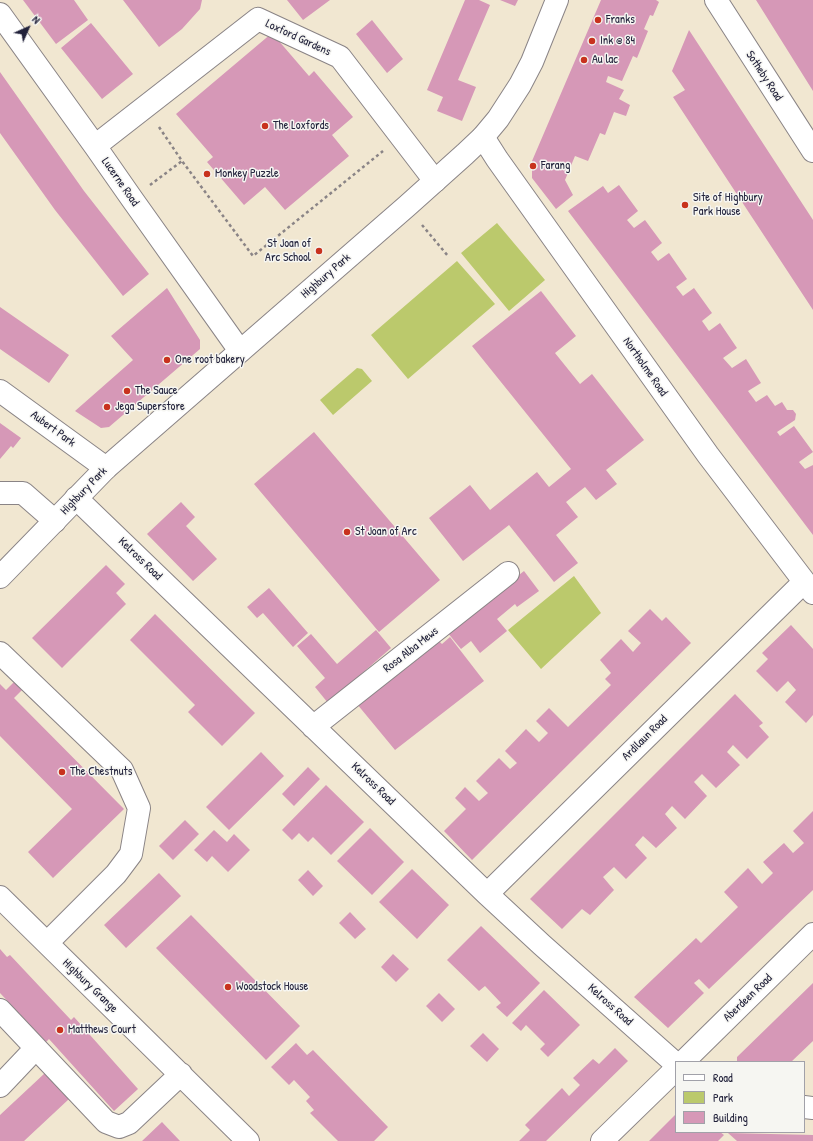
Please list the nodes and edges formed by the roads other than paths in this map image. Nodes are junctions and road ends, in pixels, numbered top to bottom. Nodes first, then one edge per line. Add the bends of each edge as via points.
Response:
1 (557, 0) edge
2 (716, 0) edge
3 (0, 14) edge
4 (482, 137) junction
5 (95, 146) junction
6 (813, 151) edge
7 (435, 181) junction
8 (240, 351) junction
9 (0, 391) edge
10 (106, 468) junction
11 (0, 493) edge
12 (76, 498) junction
13 (55, 521) junction
14 (508, 572) dead end
15 (0, 577) edge
16 (808, 587) edge
17 (0, 653) edge
18 (313, 726) junction
19 (487, 894) junction
20 (0, 897) edge
21 (813, 934) edge
22 (46, 943) junction
23 (0, 1010) edge
24 (36, 1048) junction
25 (684, 1061) edge
26 (675, 1063) edge
27 (675, 1070) edge
28 (181, 1074) junction
29 (0, 1086) edge
30 (114, 1134) edge
31 (248, 1141) edge
32 (602, 1141) edge

1 - 4 street, Highbury Park via 532,62 520,84 498,119
2 - 6 street, Sotheby Road
3 - 5 street, Lucerne Road
4 - 7 street, Highbury Park
4 - 16 street, Northolme Road via 708,455
5 - 7 street, Loxford Gardens via 258,19 340,57
5 - 8 street, Lucerne Road
7 - 8 street, Highbury Park
8 - 10 street, Highbury Park
9 - 10 street, Aubert Park
10 - 12 street, Highbury Park
11 - 13 street, Highbury Park via 23,494
12 - 13 street, Highbury Park
12 - 18 street, Kelross Road
13 - 15 street, Highbury Park
14 - 18 street, Rosa Alba Mews
16 - 19 street, Ardilaun Road
17 - 22 street via 122,770 139,808 131,854 116,874
18 - 19 street, Kelross Road
19 - 26 street, Kelross Road
20 - 22 street, Highbury Grange
21 - 25 street, Aberdeen Road
22 - 28 street, Highbury Grange
23 - 24 street
24 - 29 street
24 - 30 street via 106,1122
27 - 32 street
28 - 30 street
28 - 31 street, Highbury Grange

